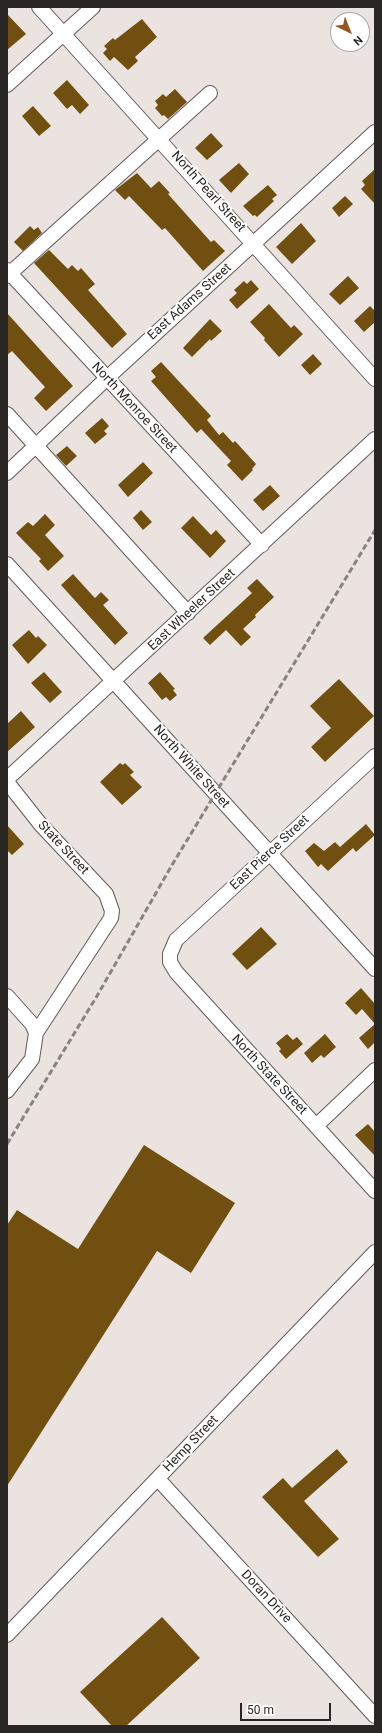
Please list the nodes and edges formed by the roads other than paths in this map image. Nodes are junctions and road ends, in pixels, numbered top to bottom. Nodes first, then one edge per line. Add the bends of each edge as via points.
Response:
1 (39, 7) edge
2 (93, 7) edge
3 (63, 34) junction
4 (7, 85) edge
5 (210, 92) dead end
6 (375, 132) edge
7 (159, 139) junction
8 (254, 243) junction
9 (8, 273) edge
10 (106, 379) junction
11 (375, 379) edge
12 (7, 414) edge
13 (375, 439) edge
14 (36, 446) junction
15 (7, 473) edge
16 (262, 545) junction
17 (7, 564) edge
18 (188, 613) junction
19 (114, 682) junction
20 (375, 756) edge
21 (7, 780) edge
22 (270, 854) junction
23 (170, 954) joint
24 (375, 969) edge
25 (7, 996) edge
26 (36, 1033) junction
27 (375, 1070) edge
28 (7, 1091) edge
29 (316, 1126) junction
30 (375, 1191) edge
31 (375, 1252) edge
32 (158, 1479) junction
33 (7, 1635) edge
34 (375, 1716) edge

1 - 3 street, North Pearl Street
2 - 3 street
3 - 4 street
3 - 7 street, North Pearl Street
5 - 7 street
6 - 8 street, East Adams Street
7 - 8 street, North Pearl Street
7 - 9 street
8 - 10 street, East Adams Street
8 - 11 street, North Pearl Street
9 - 10 street, North Monroe Street
10 - 14 street, East Adams Street
10 - 16 street, North Monroe Street
12 - 14 street
13 - 16 street, East Wheeler Street
14 - 15 street, East Adams Street
14 - 18 street
16 - 18 street, East Wheeler Street
17 - 19 street, North White Street
18 - 19 street, East Wheeler Street
19 - 21 street, East Wheeler Street
19 - 22 street, North White Street
20 - 22 street, East Pierce Street
21 - 26 street, State Street via 41,825 106,894 111,905 112,918
22 - 23 street, East Pierce Street via 176,940
22 - 24 street, North White Street
23 - 29 street, North State Street via 170,962 176,972
25 - 26 street via 36,1028
26 - 28 street via 32,1059
27 - 29 street
29 - 30 street, North State Street
31 - 32 street, Hemp Street
32 - 33 street, Hemp Street
32 - 34 street, Doran Drive

